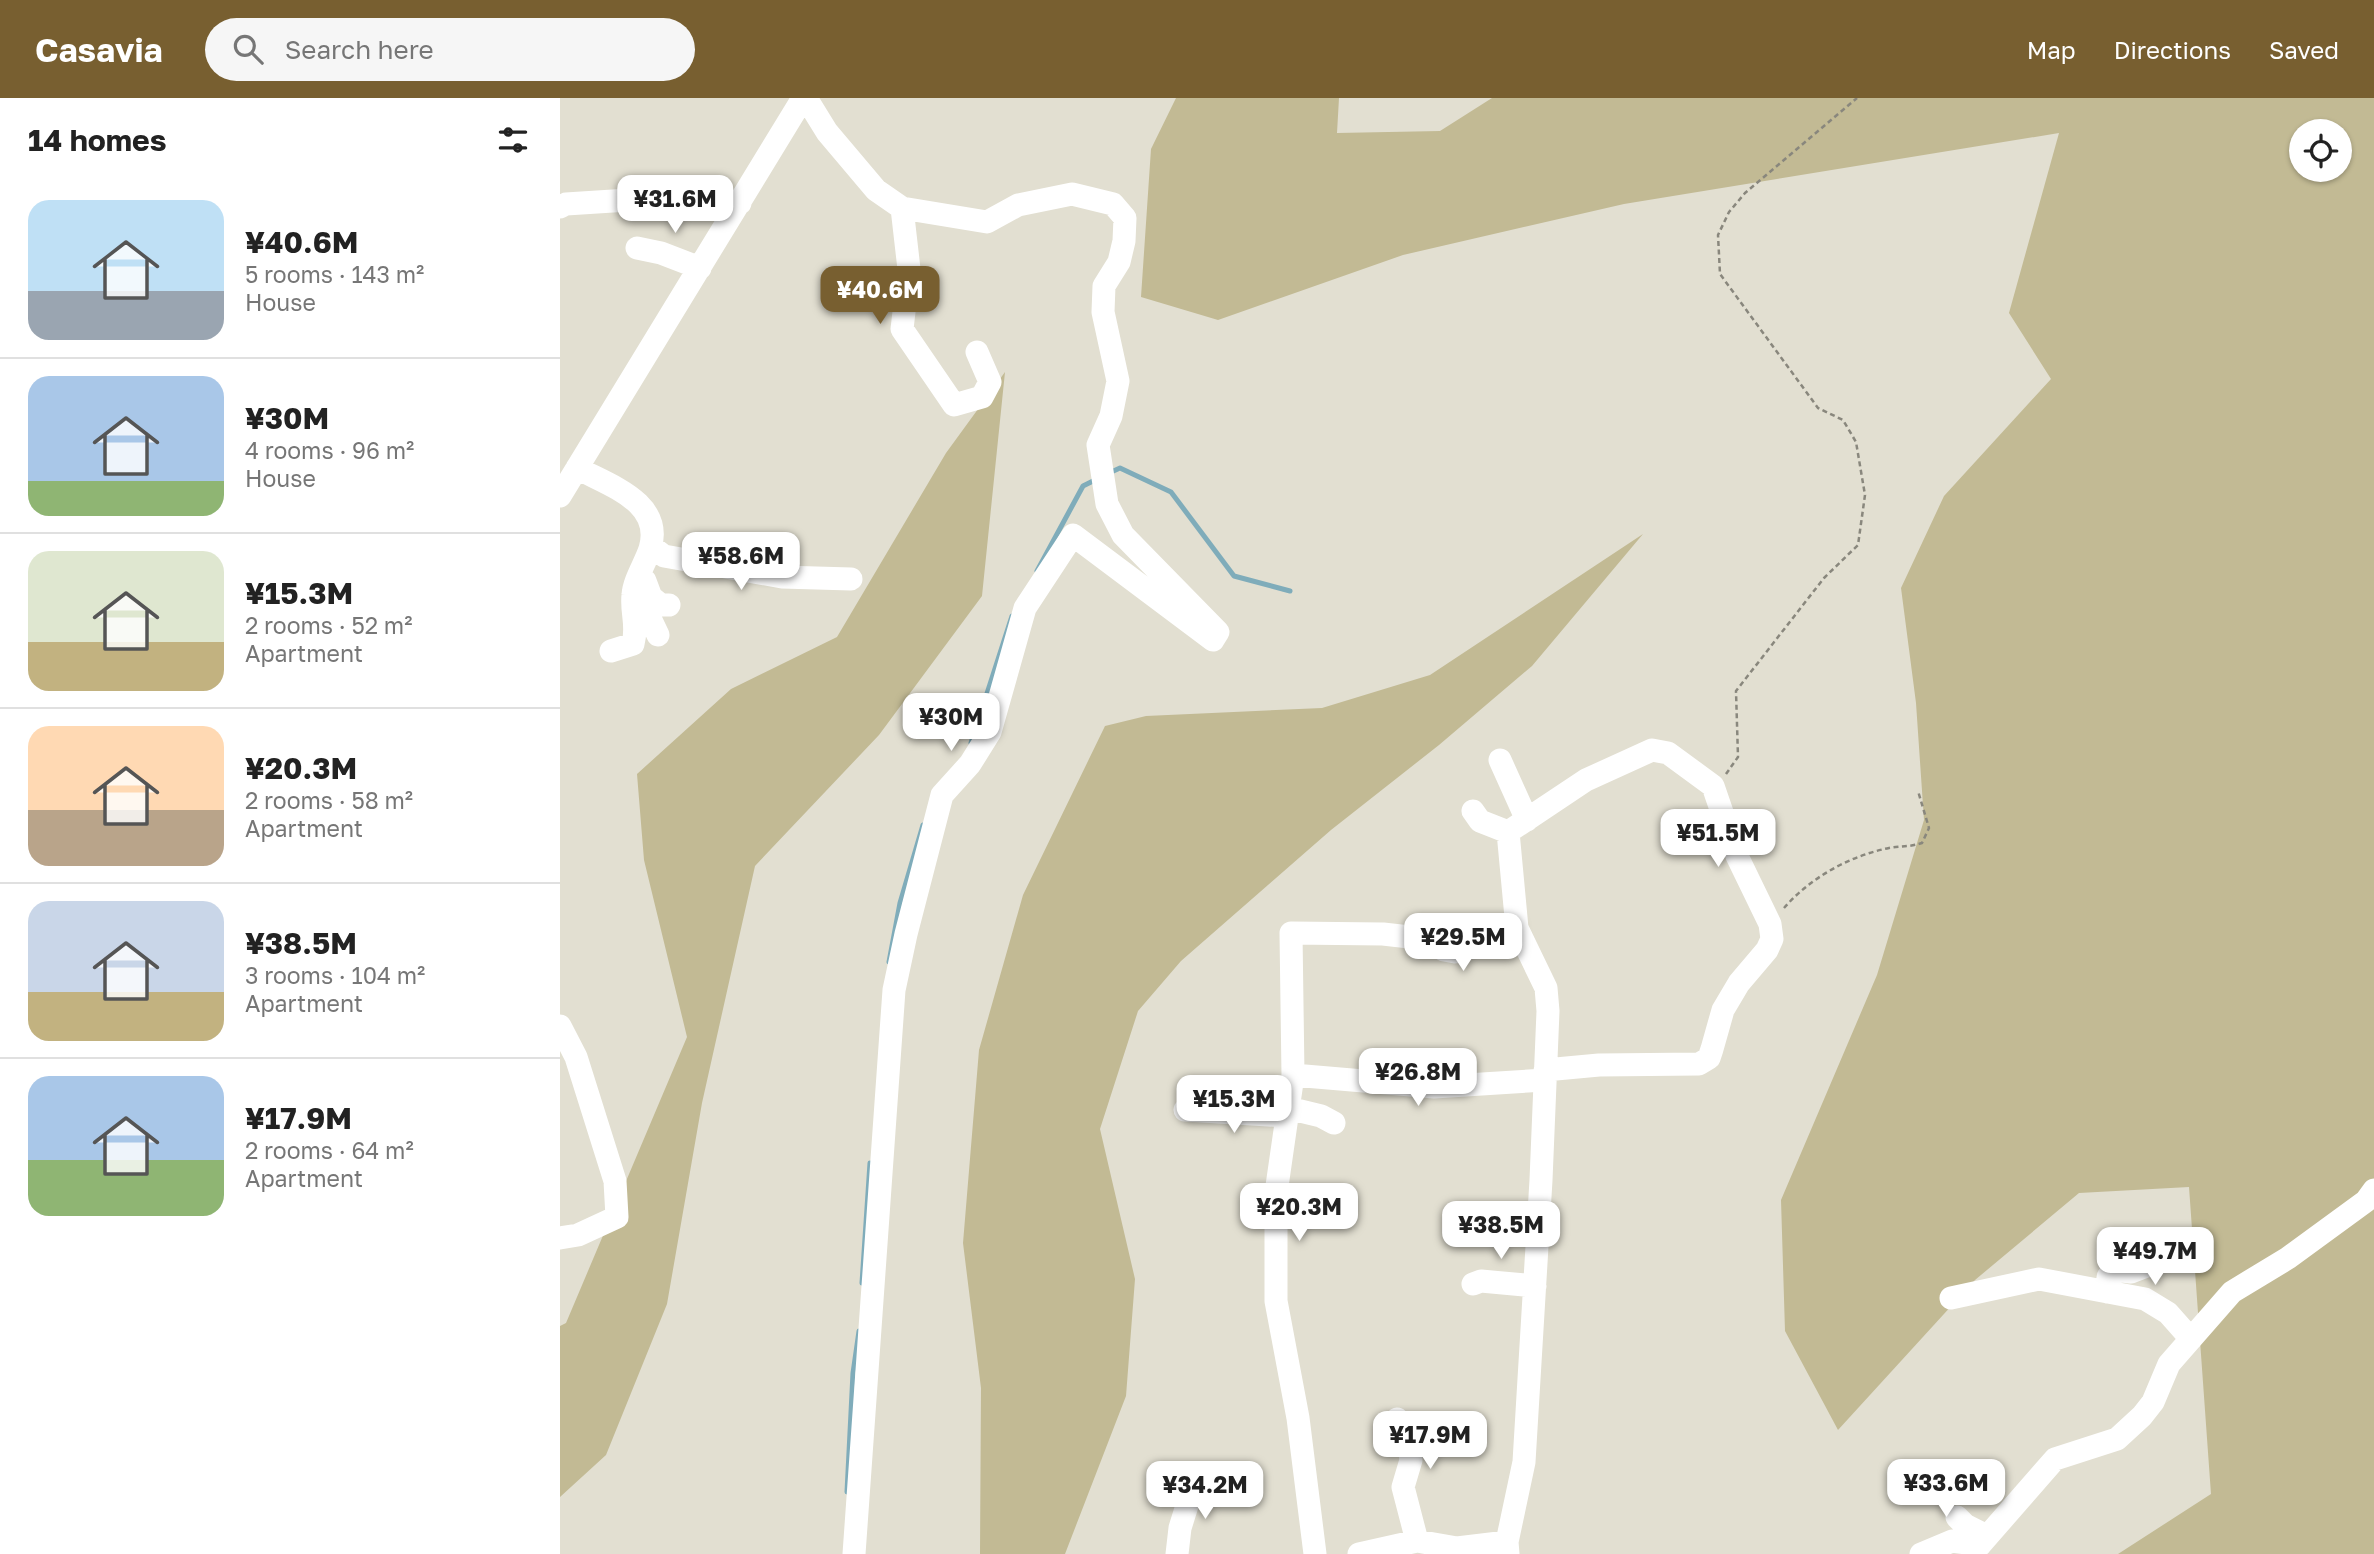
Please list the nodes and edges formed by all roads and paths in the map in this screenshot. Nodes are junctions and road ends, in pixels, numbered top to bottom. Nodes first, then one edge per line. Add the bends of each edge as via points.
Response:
1 (805, 98) edge
2 (1857, 98) edge
3 (740, 203) junction
4 (560, 207) edge
5 (902, 208) junction
6 (637, 248) dead end
7 (700, 268) junction
8 (977, 352) dead end
9 (578, 468) junction
10 (560, 496) edge
11 (651, 545) junction
12 (639, 577) junction
13 (851, 579) dead end
14 (670, 605) dead end
15 (658, 635) dead end
16 (611, 651) dead end
17 (1500, 760) dead end
18 (1713, 786) junction
19 (1918, 791) dead end
20 (1473, 811) dead end
21 (1517, 826) junction
22 (1770, 924) junction
23 (1517, 928) junction
24 (560, 1026) edge
25 (1293, 1075) junction
26 (1545, 1075) junction
27 (1185, 1110) dead end
28 (1287, 1112) junction
29 (1334, 1123) dead end
30 (2374, 1191) edge
31 (560, 1238) edge
32 (2170, 1257) dead end
33 (1473, 1284) dead end
34 (1535, 1286) junction
35 (2108, 1292) junction
36 (1951, 1298) dead end
37 (2191, 1339) junction
38 (1397, 1419) dead end
39 (1195, 1480) dead end
40 (1956, 1517) dead end
41 (1417, 1541) junction
42 (1980, 1545) edge
43 (1508, 1548) edge
44 (854, 1554) edge
45 (1177, 1554) edge
46 (1315, 1554) edge
47 (1359, 1554) edge
48 (1921, 1554) edge

1 - 3 street
1 - 5 street via 876,190
2 - 18 path via 1745,193 1718,236 1720,274 1818,408 1843,420 1856,442 1865,495 1858,545 1824,578 1736,691 1738,757
3 - 4 street via 666,189 644,199
3 - 7 street
5 - 8 street via 909,269 902,329 954,405 982,397 990,382
5 - 44 street via 987,222 1018,205 1072,194 1113,204 1125,218 1119,262 1104,286 1103,312 1118,381 1111,416 1098,445 1107,504 1123,535 1218,632 1213,640 1073,536 1025,608 990,732 942,795 894,990
6 - 7 street
7 - 9 street
9 - 10 street
9 - 11 street via 639,502 651,520
11 - 12 street
11 - 13 street via 664,556 782,577
12 - 14 street via 651,597 661,606
12 - 15 street
12 - 16 street via 633,595 633,644
17 - 21 street
18 - 21 street via 1668,752 1652,750 1586,780
18 - 22 street via 1737,856
19 - 22 path via 1929,828 1922,843 1842,863 1799,890
20 - 21 street via 1480,821
21 - 23 street
22 - 26 street via 1772,939 1767,950 1723,1010 1709,1058 1699,1064 1599,1065
23 - 25 street via 1455,952 1427,939 1394,935 1292,933
23 - 26 street via 1546,988
24 - 31 street via 576,1057 615,1181 617,1217
25 - 26 street via 1434,1087
25 - 28 street
26 - 34 street
27 - 28 street
28 - 29 street via 1321,1116
28 - 46 street via 1276,1193 1276,1301 1298,1418
30 - 37 street via 2288,1258 2232,1292
32 - 35 street via 2130,1272 2113,1270
33 - 34 street
34 - 43 street via 1524,1462
35 - 36 street via 2039,1279
35 - 37 street via 2145,1299 2168,1313
37 - 42 street via 2169,1364 2142,1416 2117,1439 2055,1459
38 - 41 street via 1408,1437 1411,1460 1403,1487
39 - 45 street
40 - 42 street
41 - 43 street via 1457,1548
41 - 47 street
42 - 48 street via 1952,1541

